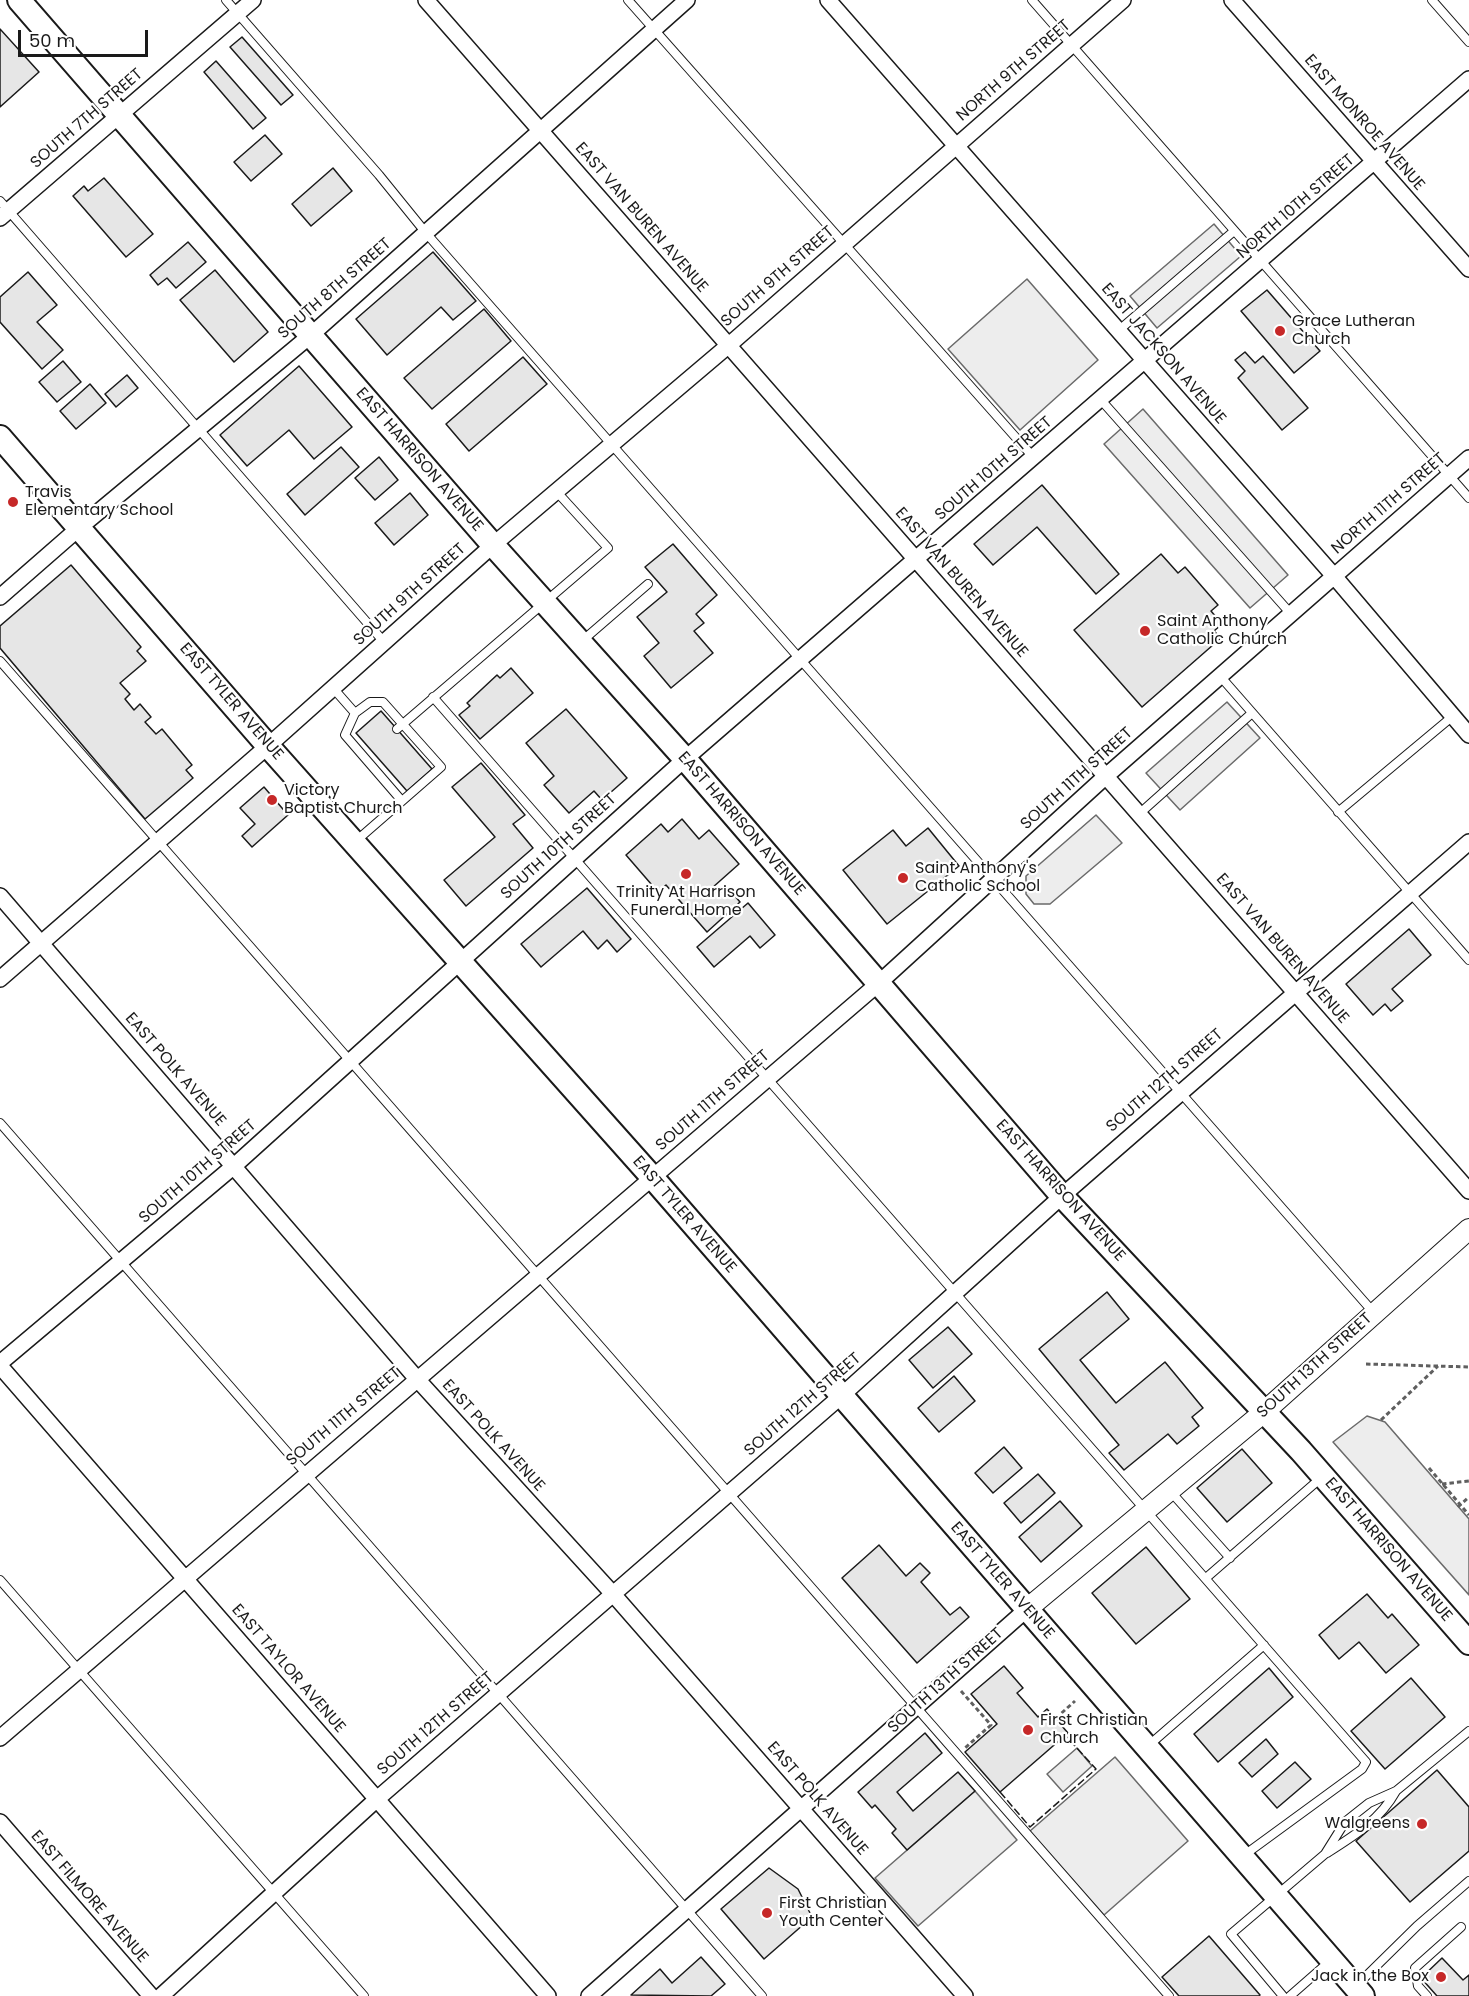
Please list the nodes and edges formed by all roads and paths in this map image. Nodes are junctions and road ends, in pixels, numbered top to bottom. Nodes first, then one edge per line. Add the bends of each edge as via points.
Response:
1 (19, 0) edge
2 (226, 0) edge
3 (253, 0) edge
4 (426, 0) edge
5 (628, 0) edge
6 (687, 0) edge
7 (828, 0) edge
8 (1032, 0) edge
9 (1123, 0) edge
10 (1232, 0) edge
11 (1432, 0) edge
12 (237, 13) junction
13 (654, 30) junction
14 (1469, 42) edge
15 (1072, 45) junction
16 (1469, 79) edge
17 (119, 115) junction
18 (542, 131) junction
19 (955, 146) junction
20 (1375, 163) junction
21 (3, 210) edge
22 (1234, 231) junction
23 (426, 233) junction
24 (843, 244) junction
25 (1261, 261) junction
26 (1469, 270) edge
27 (1118, 331) junction
28 (310, 335) junction
29 (729, 345) junction
30 (1145, 362) junction
31 (1101, 400) junction
32 (197, 429) junction
33 (0, 437) edge
34 (613, 443) junction
35 (1034, 458) junction
36 (1469, 458) edge
37 (1449, 475) junction
38 (556, 491) junction
39 (1469, 498) edge
40 (79, 528) junction
41 (493, 545) junction
42 (917, 560) junction
43 (1334, 576) junction
44 (648, 584) dead end
45 (0, 597) edge
46 (544, 602) junction
47 (1291, 614) junction
48 (384, 642) junction
49 (580, 642) junction
50 (801, 659) junction
51 (0, 661) edge
52 (1220, 676) junction
53 (333, 688) junction
54 (433, 697) junction
55 (355, 713) junction
56 (1252, 713) junction
57 (1453, 716) junction
58 (399, 726) junction
59 (1469, 735) edge
60 (268, 746) junction
61 (372, 751) dead end
62 (364, 757) junction
63 (685, 759) junction
64 (391, 772) dead end
65 (1106, 776) junction
66 (383, 779) junction
67 (402, 801) junction
68 (1338, 812) junction
69 (1139, 813) junction
70 (158, 841) junction
71 (1469, 842) edge
72 (354, 843) junction
73 (574, 858) junction
74 (993, 879) junction
75 (1410, 893) junction
76 (0, 896) edge
77 (41, 944) junction
78 (1469, 960) edge
79 (459, 961) junction
80 (0, 979) edge
81 (879, 982) junction
82 (1295, 992) junction
83 (349, 1061) junction
84 (767, 1078) junction
85 (1179, 1093) junction
86 (0, 1123) edge
87 (234, 1166) junction
88 (652, 1177) junction
89 (1469, 1191) edge
90 (1062, 1196) junction
91 (1469, 1229) edge
92 (120, 1262) junction
93 (538, 1275) junction
94 (955, 1293) junction
95 (1374, 1313) junction
96 (0, 1364) edge
97 (1366, 1364) dead end
98 (1438, 1366) junction
99 (1469, 1367) edge
100 (417, 1379) junction
101 (840, 1397) junction
102 (1264, 1412) junction
103 (1381, 1420) dead end
104 (1429, 1468) dead end
105 (305, 1474) junction
106 (1323, 1476) junction
107 (1469, 1480) edge
108 (1442, 1484) junction
109 (1170, 1490) junction
110 (729, 1493) junction
111 (1469, 1497) edge
112 (1459, 1506) junction
113 (1147, 1510) junction
114 (1469, 1515) edge
115 (1230, 1558) junction
116 (184, 1578) junction
117 (1206, 1578) junction
118 (0, 1580) edge
119 (613, 1594) junction
120 (1028, 1609) junction
121 (1469, 1643) edge
122 (1264, 1645) junction
123 (78, 1670) junction
124 (961, 1691) dead end
125 (499, 1693) junction
126 (1075, 1701) dead end
127 (915, 1708) junction
128 (1056, 1718) dead end
129 (1469, 1731) edge
130 (0, 1738) edge
131 (1146, 1747) junction
132 (957, 1755) junction
133 (1396, 1791) junction
134 (377, 1799) junction
135 (802, 1809) junction
136 (0, 1822) edge
137 (1325, 1854) junction
138 (1242, 1857) junction
139 (1469, 1881) edge
140 (273, 1894) junction
141 (1275, 1895) junction
142 (687, 1910) junction
143 (1461, 1927) dead end
144 (1331, 1960) junction
145 (1359, 1992) edge
146 (151, 1996) edge
147 (161, 1996) edge
148 (364, 1996) edge
149 (548, 1996) edge
150 (589, 1996) edge
151 (762, 1996) edge
152 (965, 1996) edge
153 (1169, 1996) edge
154 (1283, 1996) edge
155 (1290, 1996) edge
156 (1427, 1996) edge

1 - 17 main road, EAST HARRISON AVENUE
2 - 12 lane
3 - 12 street, SOUTH 7TH STREET
4 - 18 street, EAST VAN BUREN AVENUE
5 - 13 lane
6 - 13 street, SOUTH 8TH STREET
7 - 19 street, EAST JACKSON AVENUE
8 - 15 lane
9 - 15 street, NORTH 9TH STREET
10 - 20 street, EAST MONROE AVENUE
11 - 14 lane
12 - 17 street, SOUTH 7TH STREET
12 - 23 lane
13 - 18 street, SOUTH 8TH STREET
13 - 24 lane
15 - 19 street, NORTH 9TH STREET
15 - 22 lane
16 - 20 street, NORTH 10TH STREET
17 - 21 street, SOUTH 7TH STREET
17 - 28 main road, EAST HARRISON AVENUE
18 - 23 street, SOUTH 8TH STREET
18 - 29 street, EAST VAN BUREN AVENUE
19 - 24 street, SOUTH 9TH STREET
19 - 27 street, EAST JACKSON AVENUE
20 - 25 street, NORTH 10TH STREET
20 - 26 street, EAST MONROE AVENUE
21 - 32 lane
22 - 25 lane
22 - 27 lane
23 - 28 street, SOUTH 8TH STREET
23 - 34 lane
24 - 29 street, SOUTH 9TH STREET
24 - 35 lane
25 - 30 street, NORTH 10TH STREET
25 - 37 lane
27 - 30 street, EAST JACKSON AVENUE
28 - 32 street, SOUTH 8TH STREET
28 - 41 main road, EAST HARRISON AVENUE
29 - 34 street, SOUTH 9TH STREET
29 - 42 street, EAST VAN BUREN AVENUE
30 - 31 street, SOUTH 10TH STREET
30 - 43 street, EAST JACKSON AVENUE
31 - 35 street, SOUTH 10TH STREET
31 - 47 lane
32 - 40 street, SOUTH 8TH STREET
32 - 48 lane
33 - 40 main road, EAST TYLER AVENUE
34 - 38 street, SOUTH 9TH STREET
34 - 50 lane
35 - 42 street, SOUTH 10TH STREET
36 - 37 street, NORTH 11TH STREET
37 - 39 lane
37 - 43 street, NORTH 11TH STREET
38 - 41 street, SOUTH 9TH STREET
38 - 46 lane via 608,548
40 - 45 street, SOUTH 8TH STREET
40 - 60 main road, EAST TYLER AVENUE
41 - 46 main road, EAST HARRISON AVENUE
41 - 48 street, SOUTH 9TH STREET
42 - 50 street, SOUTH 10TH STREET
42 - 65 street, EAST VAN BUREN AVENUE
43 - 47 street, SOUTH 11TH STREET
43 - 57 street, EAST JACKSON AVENUE
44 - 49 lane
46 - 49 main road, EAST HARRISON AVENUE
46 - 54 lane
47 - 52 street, SOUTH 11TH STREET
48 - 53 street, SOUTH 9TH STREET
49 - 63 main road, EAST HARRISON AVENUE
50 - 63 street, SOUTH 10TH STREET
50 - 74 lane
51 - 70 lane
52 - 56 lane
52 - 65 street, SOUTH 11TH STREET
53 - 55 lane
53 - 60 street, SOUTH 9TH STREET
54 - 58 lane
54 - 73 lane
55 - 58 lane via 370,702 383,702
55 - 62 lane via 345,735
56 - 68 lane
56 - 69 lane
57 - 59 street, EAST JACKSON AVENUE
57 - 68 lane
58 - 67 lane via 441,767
60 - 70 street, SOUTH 9TH STREET
60 - 72 main road, EAST TYLER AVENUE
61 - 62 lane
62 - 66 lane
63 - 73 street, SOUTH 10TH STREET
63 - 81 main road, EAST HARRISON AVENUE
64 - 66 lane
65 - 69 street, EAST VAN BUREN AVENUE
65 - 74 street, SOUTH 11TH STREET
66 - 67 lane
67 - 72 lane
68 - 75 lane
69 - 82 street, EAST VAN BUREN AVENUE
70 - 77 street, SOUTH 9TH STREET
70 - 83 lane
71 - 75 street, SOUTH 12TH STREET
72 - 79 main road, EAST TYLER AVENUE
73 - 79 street, SOUTH 10TH STREET
73 - 84 lane
74 - 81 street, SOUTH 11TH STREET
74 - 85 lane
75 - 78 lane
75 - 82 street, SOUTH 12TH STREET
76 - 77 street, EAST POLK AVENUE
77 - 80 street, SOUTH 9TH STREET
77 - 87 street, EAST POLK AVENUE
79 - 83 street, SOUTH 10TH STREET
79 - 88 main road, EAST TYLER AVENUE
81 - 84 street, SOUTH 11TH STREET
81 - 90 main road, EAST HARRISON AVENUE
82 - 85 street, SOUTH 12TH STREET
82 - 89 street, EAST VAN BUREN AVENUE
83 - 87 street, SOUTH 10TH STREET
83 - 93 lane
84 - 88 street, SOUTH 11TH STREET
84 - 94 lane
85 - 90 street, SOUTH 12TH STREET
85 - 95 lane
86 - 92 lane
87 - 92 street, SOUTH 10TH STREET
87 - 100 street, EAST POLK AVENUE
88 - 93 street, SOUTH 11TH STREET
88 - 101 main road, EAST TYLER AVENUE
90 - 94 street, SOUTH 12TH STREET
90 - 102 main road, EAST HARRISON AVENUE
91 - 95 street, SOUTH 13TH STREET
92 - 96 street, SOUTH 10TH STREET
92 - 105 lane
93 - 100 street, SOUTH 11TH STREET
93 - 110 lane
94 - 101 street, SOUTH 12TH STREET
94 - 113 lane
95 - 102 street, SOUTH 13TH STREET
96 - 116 street, EAST TAYLOR AVENUE
97 - 98 path
98 - 99 path
98 - 103 path
100 - 105 street, SOUTH 11TH STREET
100 - 119 street, EAST POLK AVENUE
101 - 110 street, SOUTH 12TH STREET
101 - 120 main road, EAST TYLER AVENUE
102 - 106 main road, EAST HARRISON AVENUE
102 - 109 street, SOUTH 13TH STREET
104 - 108 path
105 - 116 street, SOUTH 11TH STREET
105 - 125 lane
106 - 115 lane
106 - 121 main road, EAST HARRISON AVENUE
107 - 108 path
108 - 112 path
109 - 113 street, SOUTH 13TH STREET
109 - 115 lane
110 - 119 street, SOUTH 12TH STREET
110 - 127 lane
111 - 112 path
112 - 114 path
113 - 117 lane
113 - 120 street, SOUTH 13TH STREET
115 - 117 lane
116 - 123 street, SOUTH 11TH STREET
116 - 134 street, EAST TAYLOR AVENUE
117 - 122 lane
118 - 123 lane
119 - 125 street, SOUTH 12TH STREET
119 - 135 street, EAST POLK AVENUE
120 - 127 street, SOUTH 13TH STREET
120 - 131 main road, EAST TYLER AVENUE
122 - 131 lane
122 - 138 lane via 1366,1762 1362,1769
123 - 130 street, SOUTH 11TH STREET
123 - 140 lane
124 - 132 path via 992,1727
125 - 134 street, SOUTH 12TH STREET
125 - 142 lane
126 - 128 path
127 - 132 lane
127 - 135 street, SOUTH 13TH STREET
129 - 133 lane
131 - 138 main road, EAST TYLER AVENUE
132 - 153 lane
133 - 137 lane via 1385,1810 1364,1829
133 - 137 lane via 1369,1803 1346,1822
134 - 140 street, SOUTH 12TH STREET
134 - 149 street, EAST TAYLOR AVENUE
135 - 142 street, SOUTH 13TH STREET
135 - 152 street, EAST POLK AVENUE
136 - 146 street, EAST FILMORE AVENUE
137 - 141 lane
138 - 141 main road, EAST TYLER AVENUE
139 - 145 lane via 1417,1926
140 - 147 street, SOUTH 12TH STREET
140 - 148 lane
141 - 144 main road, EAST TYLER AVENUE
141 - 154 lane via 1230,1934
142 - 150 street, SOUTH 13TH STREET
142 - 151 lane
143 - 156 lane via 1415,1968 1418,1986
144 - 145 main road, EAST TYLER AVENUE
144 - 155 lane

